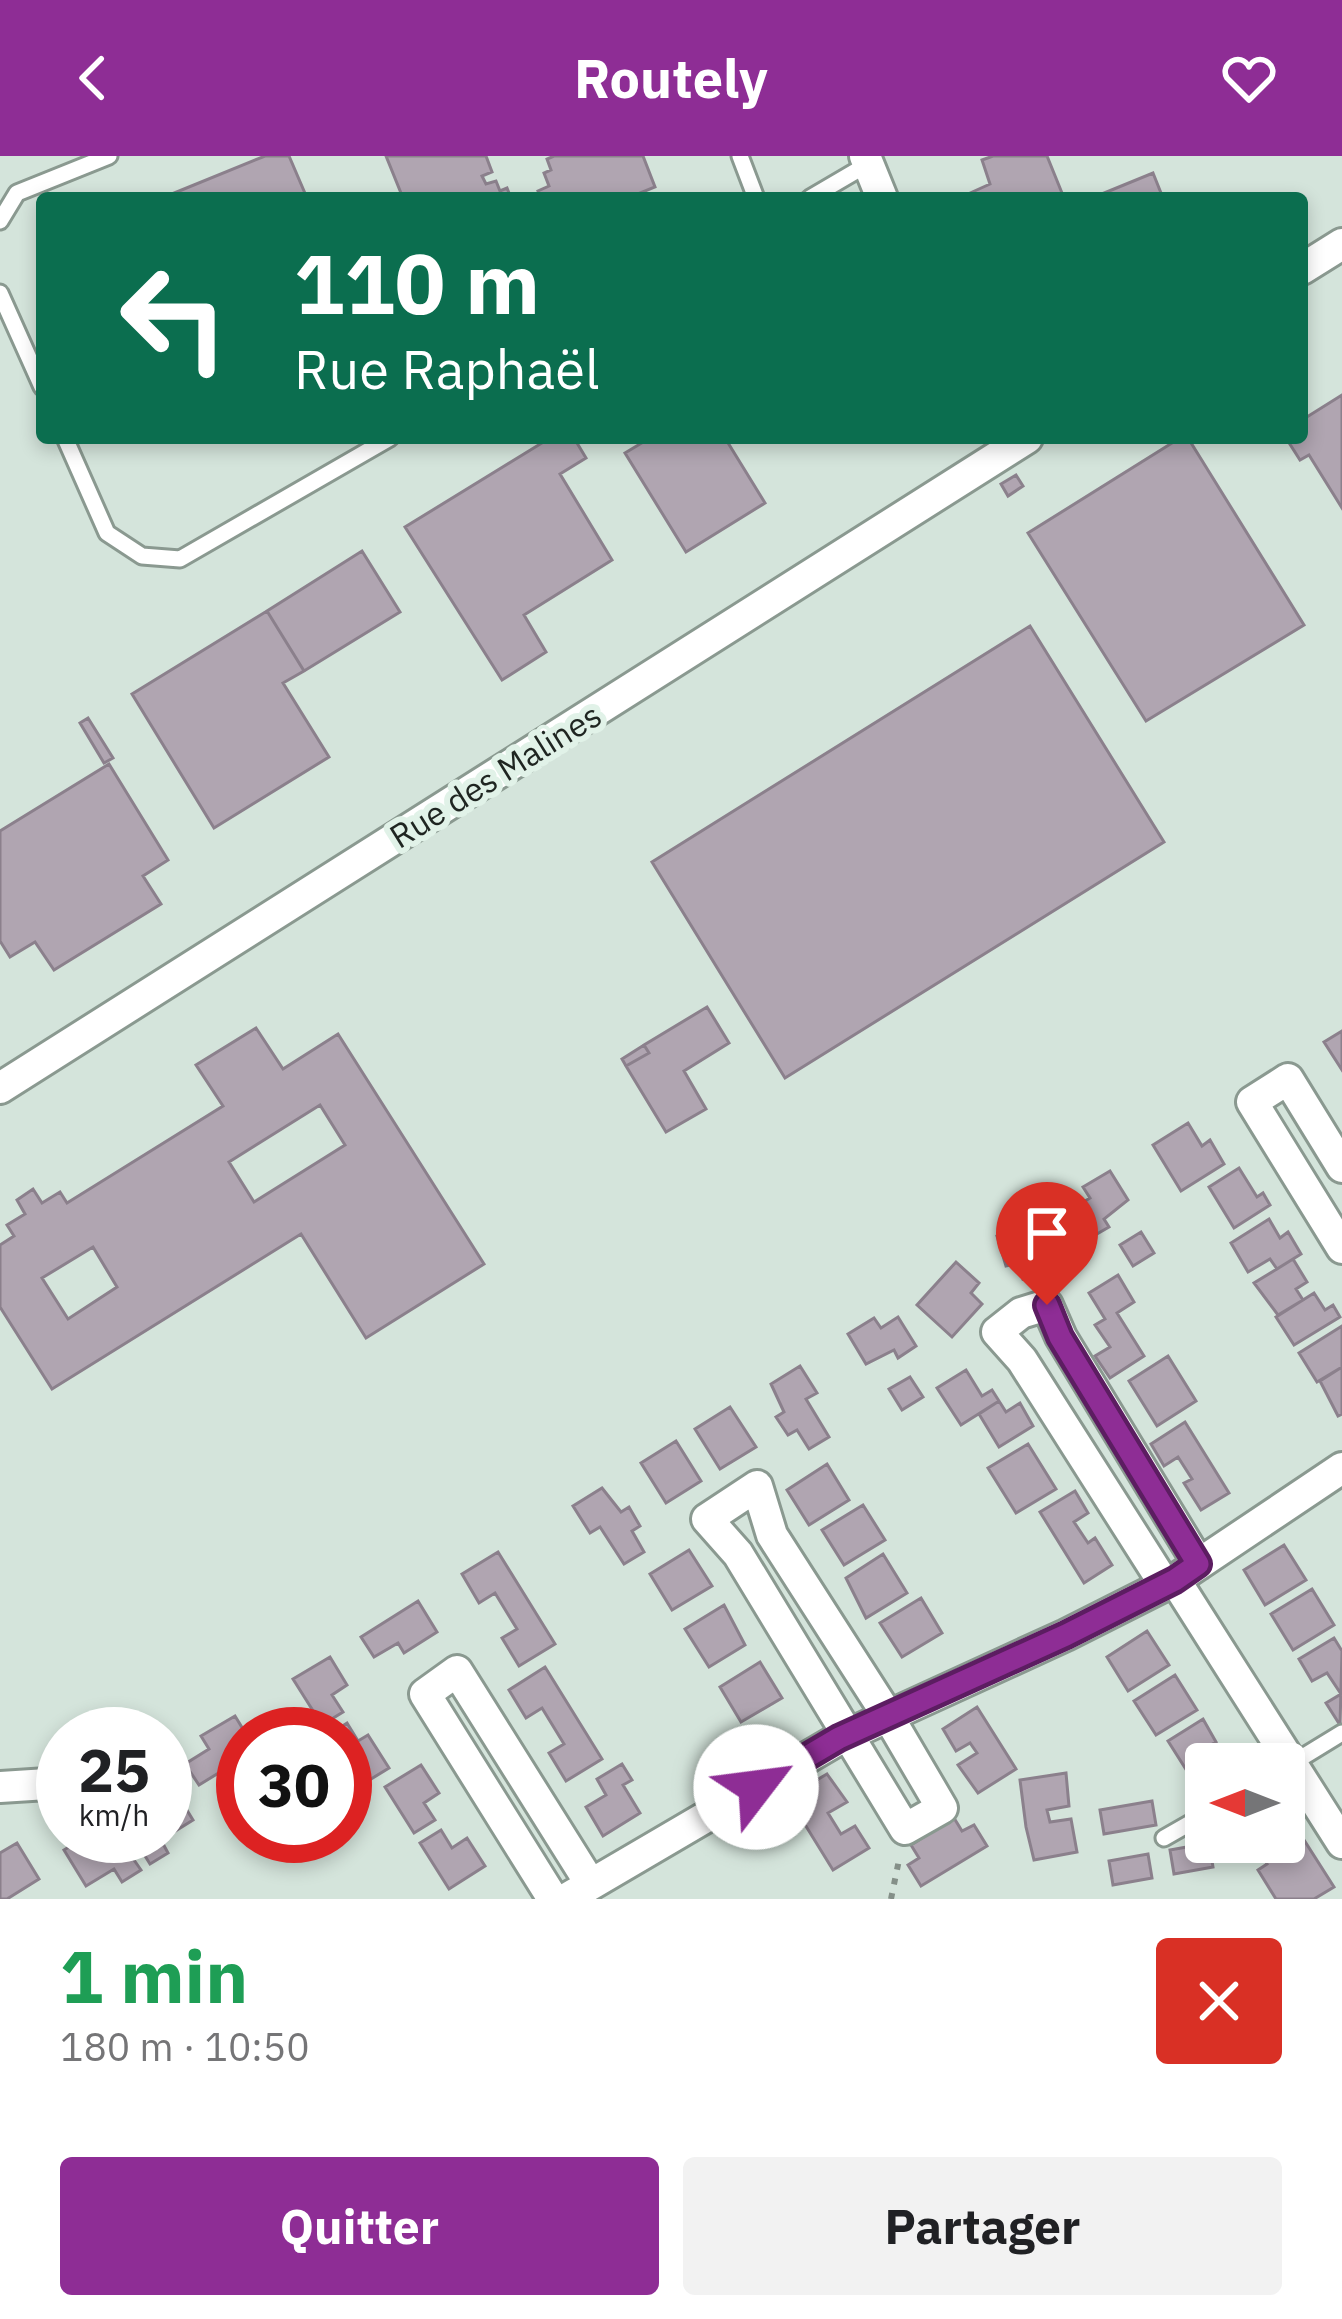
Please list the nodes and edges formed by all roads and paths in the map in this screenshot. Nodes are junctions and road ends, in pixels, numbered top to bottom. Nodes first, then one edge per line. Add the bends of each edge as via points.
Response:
1 (109, 156) edge
2 (740, 156) edge
3 (867, 160) edge
4 (755, 192) edge
5 (818, 192) edge
6 (880, 192) edge
7 (0, 221) edge
8 (1342, 244) edge
9 (1308, 265) edge
10 (0, 293) edge
11 (36, 374) edge
12 (67, 444) edge
13 (380, 444) edge
14 (985, 450) edge
15 (0, 1088) edge
16 (1342, 1167) edge
17 (1342, 1248) edge
18 (1342, 1468) edge
19 (1179, 1576) junction
20 (888, 1716) junction
21 (1342, 1733) edge
22 (847, 1735) junction
23 (1275, 1743) edge
24 (1305, 1756) edge
25 (36, 1785) edge
26 (0, 1787) edge
27 (1305, 1791) edge
28 (1185, 1826) edge
29 (905, 1829) junction
30 (1164, 1838) dead end
31 (1342, 1844) edge
32 (578, 1891) edge
33 (553, 1899) edge
34 (891, 1899) edge

1 - 7 lane via 17,193
2 - 4 lane
3 - 5 lane
3 - 6 street
8 - 9 street
10 - 11 lane
12 - 13 lane via 107,533 142,556 179,559
14 - 15 street, Rue des Malines
16 - 17 street via 1288,1079 1252,1102
18 - 19 street
19 - 19 street via 1047,1305 1021,1312 997,1332
19 - 20 street
19 - 23 street
20 - 22 street
20 - 22 street via 772,1534 757,1486 706,1520 738,1554
20 - 29 street via 942,1808
21 - 24 lane
22 - 29 street
22 - 32 street
25 - 26 street
27 - 31 street
28 - 30 lane
29 - 34 path
32 - 33 street via 457,1671 425,1694

